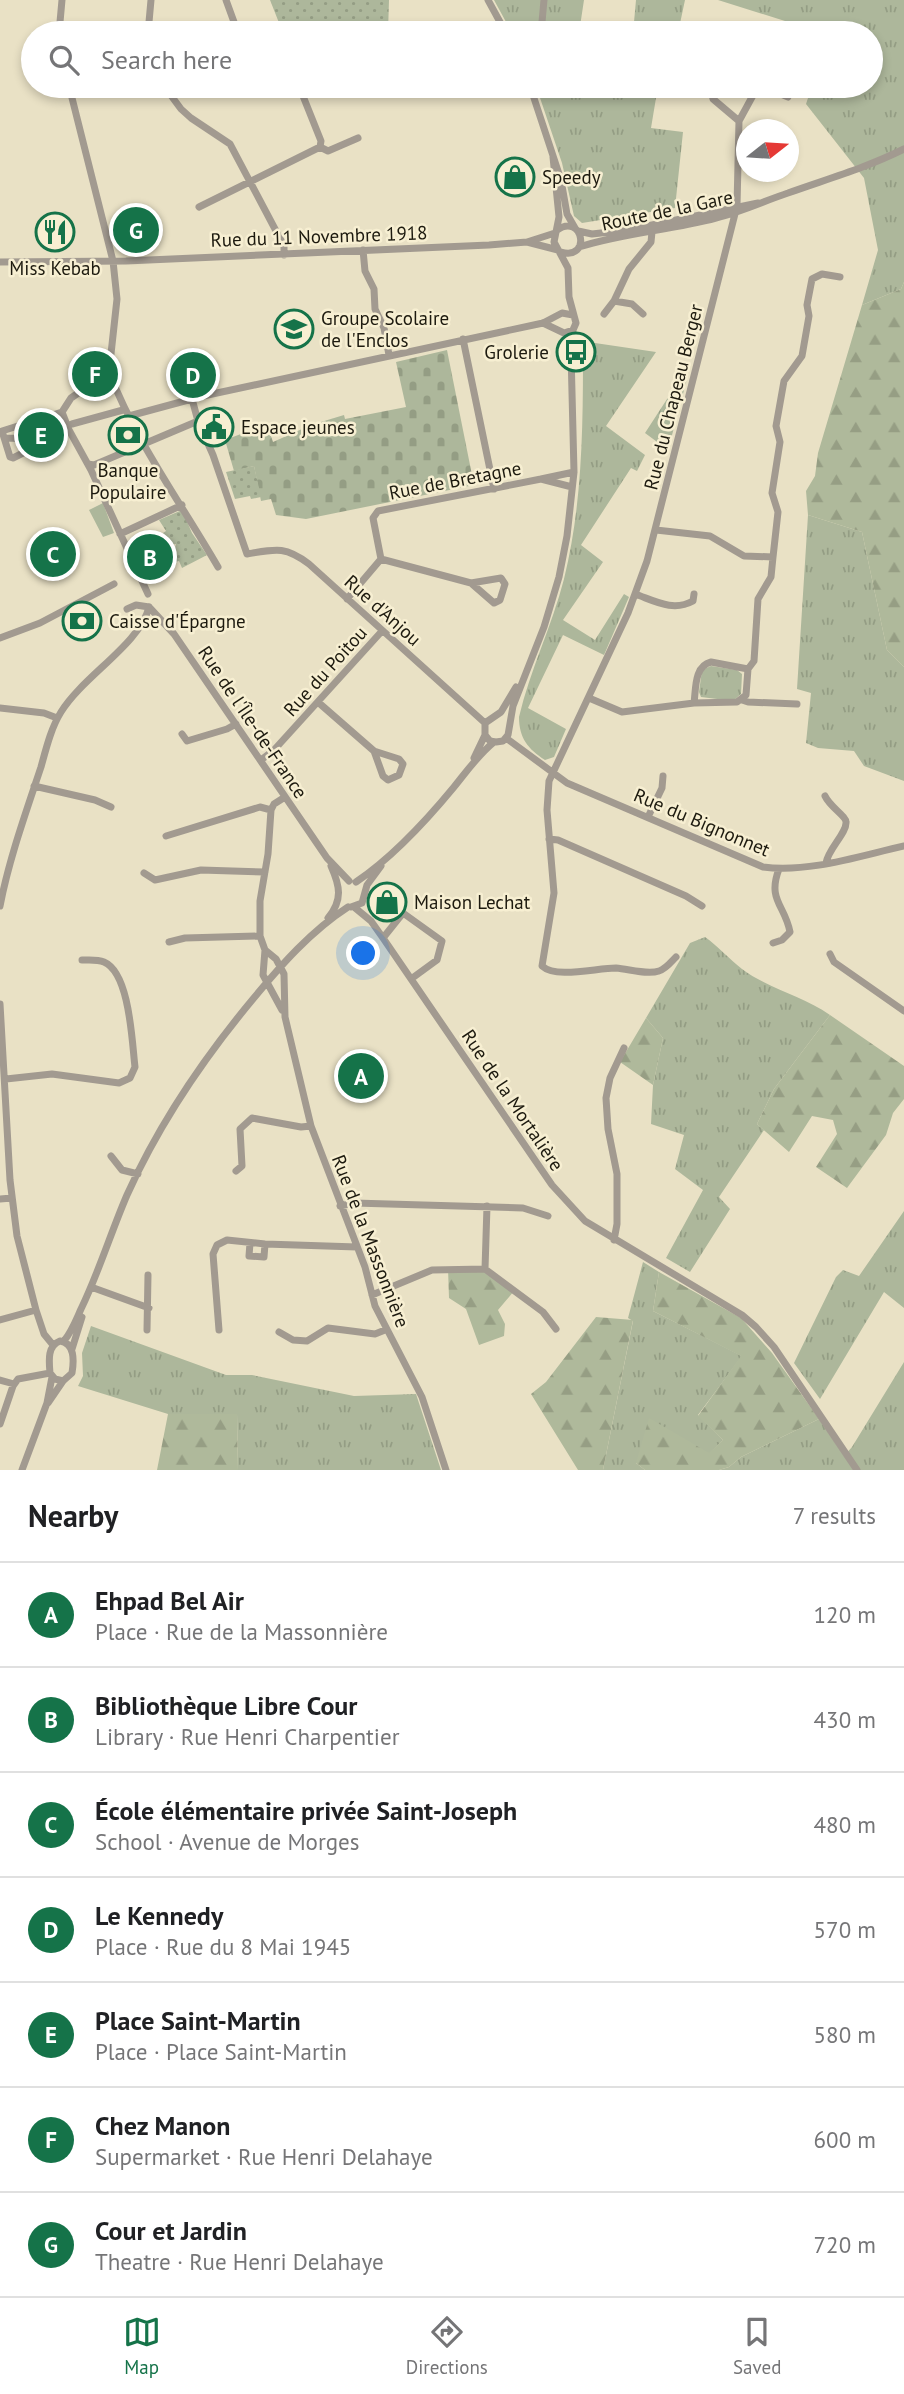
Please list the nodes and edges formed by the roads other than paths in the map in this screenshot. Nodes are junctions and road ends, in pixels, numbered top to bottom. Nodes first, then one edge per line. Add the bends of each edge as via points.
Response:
1 (62, 0) edge
2 (151, 0) edge
3 (226, 0) edge
4 (488, 0) edge
5 (544, 0) edge
6 (60, 21) edge
7 (149, 21) edge
8 (234, 21) edge
9 (499, 21) edge
10 (542, 21) edge
11 (72, 98) edge
12 (172, 98) edge
13 (304, 98) edge
14 (534, 98) edge
15 (713, 98) edge
16 (750, 98) edge
17 (737, 119) edge
18 (740, 119) edge
19 (358, 138) dead end
20 (320, 148) junction
21 (904, 149) edge
22 (553, 157) junction
23 (251, 181) junction
24 (739, 182) edge
25 (199, 207) dead end
26 (736, 209) junction
27 (577, 230) junction
28 (556, 232) junction
29 (652, 232) junction
30 (527, 242) junction
31 (363, 250) junction
32 (577, 250) junction
33 (559, 251) junction
34 (284, 255) junction
35 (113, 261) junction
36 (0, 262) edge
37 (568, 268) junction
38 (840, 276) dead end
39 (569, 297) junction
40 (614, 301) junction
41 (560, 314) junction
42 (604, 314) dead end
43 (643, 314) dead end
44 (573, 315) junction
45 (543, 323) junction
46 (573, 330) junction
47 (561, 331) junction
48 (463, 339) junction
49 (571, 353) junction
50 (389, 355) junction
51 (109, 372) junction
52 (192, 400) junction
53 (62, 412) junction
54 (126, 413) junction
55 (198, 421) junction
56 (32, 426) dead end
57 (65, 428) junction
58 (2, 433) edge
59 (34, 442) junction
60 (143, 443) junction
61 (88, 464) junction
62 (574, 472) junction
63 (541, 479) junction
64 (572, 486) junction
65 (494, 489) junction
66 (183, 505) junction
67 (656, 530) junction
68 (120, 534) junction
69 (772, 557) junction
70 (381, 559) junction
71 (218, 567) dead end
72 (471, 583) junction
73 (114, 584) dead end
74 (148, 594) dead end
75 (635, 594) junction
76 (694, 594) dead end
77 (347, 598) junction
78 (149, 607) junction
79 (127, 609) dead end
80 (382, 631) junction
81 (0, 638) edge
82 (748, 669) junction
83 (524, 676) junction
84 (589, 698) junction
85 (742, 700) junction
86 (319, 703) junction
87 (694, 703) junction
88 (797, 704) dead end
89 (0, 708) edge
90 (495, 717) junction
91 (57, 718) junction
92 (485, 723) junction
93 (236, 724) junction
94 (508, 724) junction
95 (182, 734) dead end
96 (485, 735) junction
97 (506, 737) junction
98 (494, 742) junction
99 (374, 751) junction
100 (261, 760) junction
101 (469, 766) junction
102 (552, 775) junction
103 (663, 776) dead end
104 (34, 786) junction
105 (825, 796) dead end
106 (285, 797) junction
107 (111, 807) dead end
108 (271, 810) junction
109 (648, 817) junction
110 (166, 836) dead end
111 (549, 839) junction
112 (904, 846) edge
113 (327, 858) junction
114 (383, 862) junction
115 (826, 863) junction
116 (779, 869) junction
117 (144, 873) dead end
118 (265, 873) junction
119 (353, 881) junction
120 (340, 888) junction
121 (365, 891) junction
122 (340, 899) junction
123 (363, 900) junction
124 (0, 905) edge
125 (702, 906) dead end
126 (351, 907) junction
127 (370, 921) junction
128 (324, 925) junction
129 (260, 936) junction
130 (383, 938) junction
131 (169, 942) dead end
132 (773, 943) dead end
133 (265, 950) junction
134 (830, 954) dead end
135 (676, 957) dead end
136 (82, 960) dead end
137 (281, 966) junction
138 (411, 979) junction
139 (267, 983) junction
140 (0, 1003) edge
141 (904, 1011) edge
142 (285, 1017) junction
143 (624, 1048) dead end
144 (6, 1079) junction
145 (311, 1126) junction
146 (111, 1156) dead end
147 (236, 1171) dead end
148 (138, 1174) junction
149 (12, 1198) junction
150 (0, 1199) edge
151 (340, 1206) junction
152 (487, 1206) junction
153 (548, 1216) dead end
154 (614, 1240) junction
155 (250, 1243) junction
156 (265, 1244) junction
157 (357, 1247) junction
158 (485, 1269) junction
159 (148, 1275) dead end
160 (91, 1287) junction
161 (372, 1295) junction
162 (86, 1299) junction
163 (149, 1308) junction
164 (36, 1310) junction
165 (0, 1320) edge
166 (556, 1329) dead end
167 (147, 1330) dead end
168 (219, 1330) dead end
169 (385, 1330) junction
170 (279, 1332) dead end
171 (64, 1341) junction
172 (53, 1345) junction
173 (71, 1349) junction
174 (51, 1375) junction
175 (0, 1380) edge
176 (63, 1381) junction
177 (14, 1384) junction
178 (47, 1403) junction
179 (0, 1424) edge
180 (24, 1468) edge
181 (446, 1470) edge
182 (857, 1470) edge

1 - 6 street
2 - 7 street
3 - 8 street
4 - 9 street
5 - 10 street
11 - 35 street
12 - 23 street via 202,127 230,144
13 - 20 street
14 - 22 street
15 - 17 street
16 - 18 street
19 - 20 street via 328,151
20 - 23 street
21 - 26 street, Route de la Gare via 856,170
22 - 27 street via 567,214
22 - 28 street via 559,207
23 - 25 street
23 - 34 street via 284,246
24 - 26 street, Rue du Chapeau Berger
26 - 27 street, Route de la Gare via 628,230 592,234
26 - 29 street, Route de la Gare
26 - 67 street, Rue du Chapeau Berger
27 - 28 street via 566,226
27 - 32 street via 581,238
28 - 30 street, Rue du 11 Novembre 1918
28 - 33 street via 554,242
29 - 32 street, Route de la Gare via 606,239
29 - 40 street
30 - 31 street, Rue du 11 Novembre 1918
30 - 33 street, Rue du 11 Novembre 1918
31 - 34 street, Rue du 11 Novembre 1918
31 - 50 street
32 - 33 street
32 - 37 street
33 - 37 street
34 - 35 street, Rue du 11 Novembre 1918
35 - 36 street, Rue du 11 Novembre 1918
35 - 51 street via 117,299
37 - 39 street
38 - 69 street via 822,274 812,279 802,356 784,381 776,426 780,443 772,493 778,512
39 - 41 street
39 - 44 street
40 - 42 street
40 - 43 street via 632,304
41 - 44 street
41 - 45 street
41 - 47 street via 555,324
44 - 46 street
45 - 47 street
45 - 48 street
46 - 47 street
46 - 49 street
47 - 49 street
48 - 50 street
48 - 65 street
49 - 62 street
50 - 52 street
51 - 53 street via 71,398
51 - 54 street
52 - 54 street
52 - 55 street
53 - 57 street
53 - 58 street
54 - 57 street
54 - 60 street
55 - 60 street
55 - 77 street, Rue d'Anjou via 247,554 295,553
56 - 59 street
57 - 58 street via 13,458
57 - 59 street
57 - 61 street
58 - 59 street
60 - 61 street
60 - 66 street
61 - 68 street
62 - 63 street, Rue de Bretagne
62 - 64 street
63 - 64 street, Rue de Bretagne
63 - 65 street, Rue de Bretagne
64 - 83 street via 559,576
65 - 70 street, Rue de Bretagne via 375,514
66 - 68 street
66 - 71 street
67 - 69 street via 710,536 744,556
67 - 75 street, Rue du Chapeau Berger
68 - 74 street
69 - 82 street via 771,577 758,599 754,661
70 - 72 street
70 - 77 street
72 - 72 street via 494,603 500,600 505,584 501,578
73 - 81 street via 40,623
75 - 76 street via 673,608 693,601
75 - 84 street, Rue du Chapeau Berger
77 - 80 street, Rue d'Anjou
78 - 79 street
78 - 91 street via 136,632 83,683
78 - 93 street, Rue de l'Île-de-France
80 - 86 street, Rue du Poitou
80 - 92 street, Rue d'Anjou
82 - 85 street
82 - 87 street via 705,664 699,669
83 - 90 street
83 - 94 street
84 - 87 street via 622,712
84 - 102 street, Rue du Chapeau Berger
85 - 87 street
85 - 88 street
86 - 99 street
86 - 100 street, Rue du Poitou
89 - 91 street
90 - 92 street
90 - 94 street
91 - 104 street
92 - 96 street
93 - 95 street via 187,741
93 - 100 street, Rue de l'Île-de-France
94 - 97 street
96 - 98 street
96 - 101 street
97 - 98 street
97 - 102 street, Rue du Bignonnet
98 - 101 street
99 - 99 street via 399,758 403,768 393,779 383,776
100 - 106 street, Rue de l'Île-de-France
101 - 114 street via 438,806
102 - 109 street, Rue du Bignonnet
102 - 111 street, Rue du Chapeau Berger
103 - 109 street
104 - 107 street
104 - 124 street
105 - 115 street via 846,822
106 - 108 street
106 - 113 street, Rue de l'Île-de-France
108 - 110 street via 260,807
108 - 118 street
109 - 116 street, Rue du Bignonnet via 751,864
111 - 125 street
111 - 135 street, Rue du Chapeau Berger via 554,894 542,966 547,971 614,968 658,972
112 - 115 street, Rue du Bignonnet
113 - 119 street, Rue de l'Île-de-France
113 - 120 street, Rue de l'Île-de-France
114 - 119 street
114 - 121 street
115 - 116 street, Rue du Bignonnet
116 - 132 street via 774,887 790,932
117 - 118 street via 155,880 201,870
118 - 129 street
119 - 120 street
119 - 121 street
120 - 122 street
121 - 123 street
122 - 126 street
122 - 128 street
123 - 126 street
123 - 127 street, Rue de la Mortalière
126 - 127 street, Rue de la Mortalière
126 - 128 street
127 - 130 street, Rue de la Mortalière
128 - 137 street
129 - 131 street
129 - 133 street
130 - 138 street, Rue de la Mortalière
130 - 138 street via 403,913 442,941 437,960
133 - 137 street
133 - 139 street via 263,975
134 - 141 street via 834,962
136 - 144 street via 103,961 120,981 129,1010 135,1068 130,1078 119,1083 52,1074
137 - 139 street
137 - 142 street, Rue de la Massonnière
138 - 154 street, Rue de la Mortalière via 552,1185 585,1221
139 - 142 street, Rue de la Massonnière
139 - 148 street via 189,1083
140 - 144 street
142 - 145 street, Rue de la Massonnière
143 - 154 street via 606,1098 617,1174
144 - 149 street
145 - 147 street via 252,1118 240,1129 242,1166
145 - 151 street, Rue de la Massonnière
146 - 148 street via 122,1170
148 - 160 street
149 - 150 street
149 - 164 street
151 - 152 street
151 - 157 street, Rue de la Massonnière
152 - 153 street via 532,1209
152 - 158 street
154 - 182 street, Rue de la Mortalière via 756,1327
155 - 156 street
155 - 156 street via 249,1256 264,1257
155 - 168 street via 227,1240 217,1245
156 - 157 street
157 - 161 street, Rue de la Massonnière
158 - 161 street via 432,1270
158 - 166 street via 542,1312
159 - 163 street
160 - 162 street
160 - 163 street
161 - 169 street, Rue de la Massonnière
162 - 171 street
162 - 173 street
163 - 167 street
164 - 165 street
164 - 172 street
169 - 170 street via 375,1334 328,1328 307,1341
169 - 181 street, Rue de la Massonnière via 422,1397
171 - 172 street
171 - 173 street
172 - 174 street
173 - 176 street via 72,1373
174 - 176 street
174 - 177 street via 23,1378
174 - 178 street
175 - 177 street
176 - 178 street
177 - 179 street
178 - 180 street

